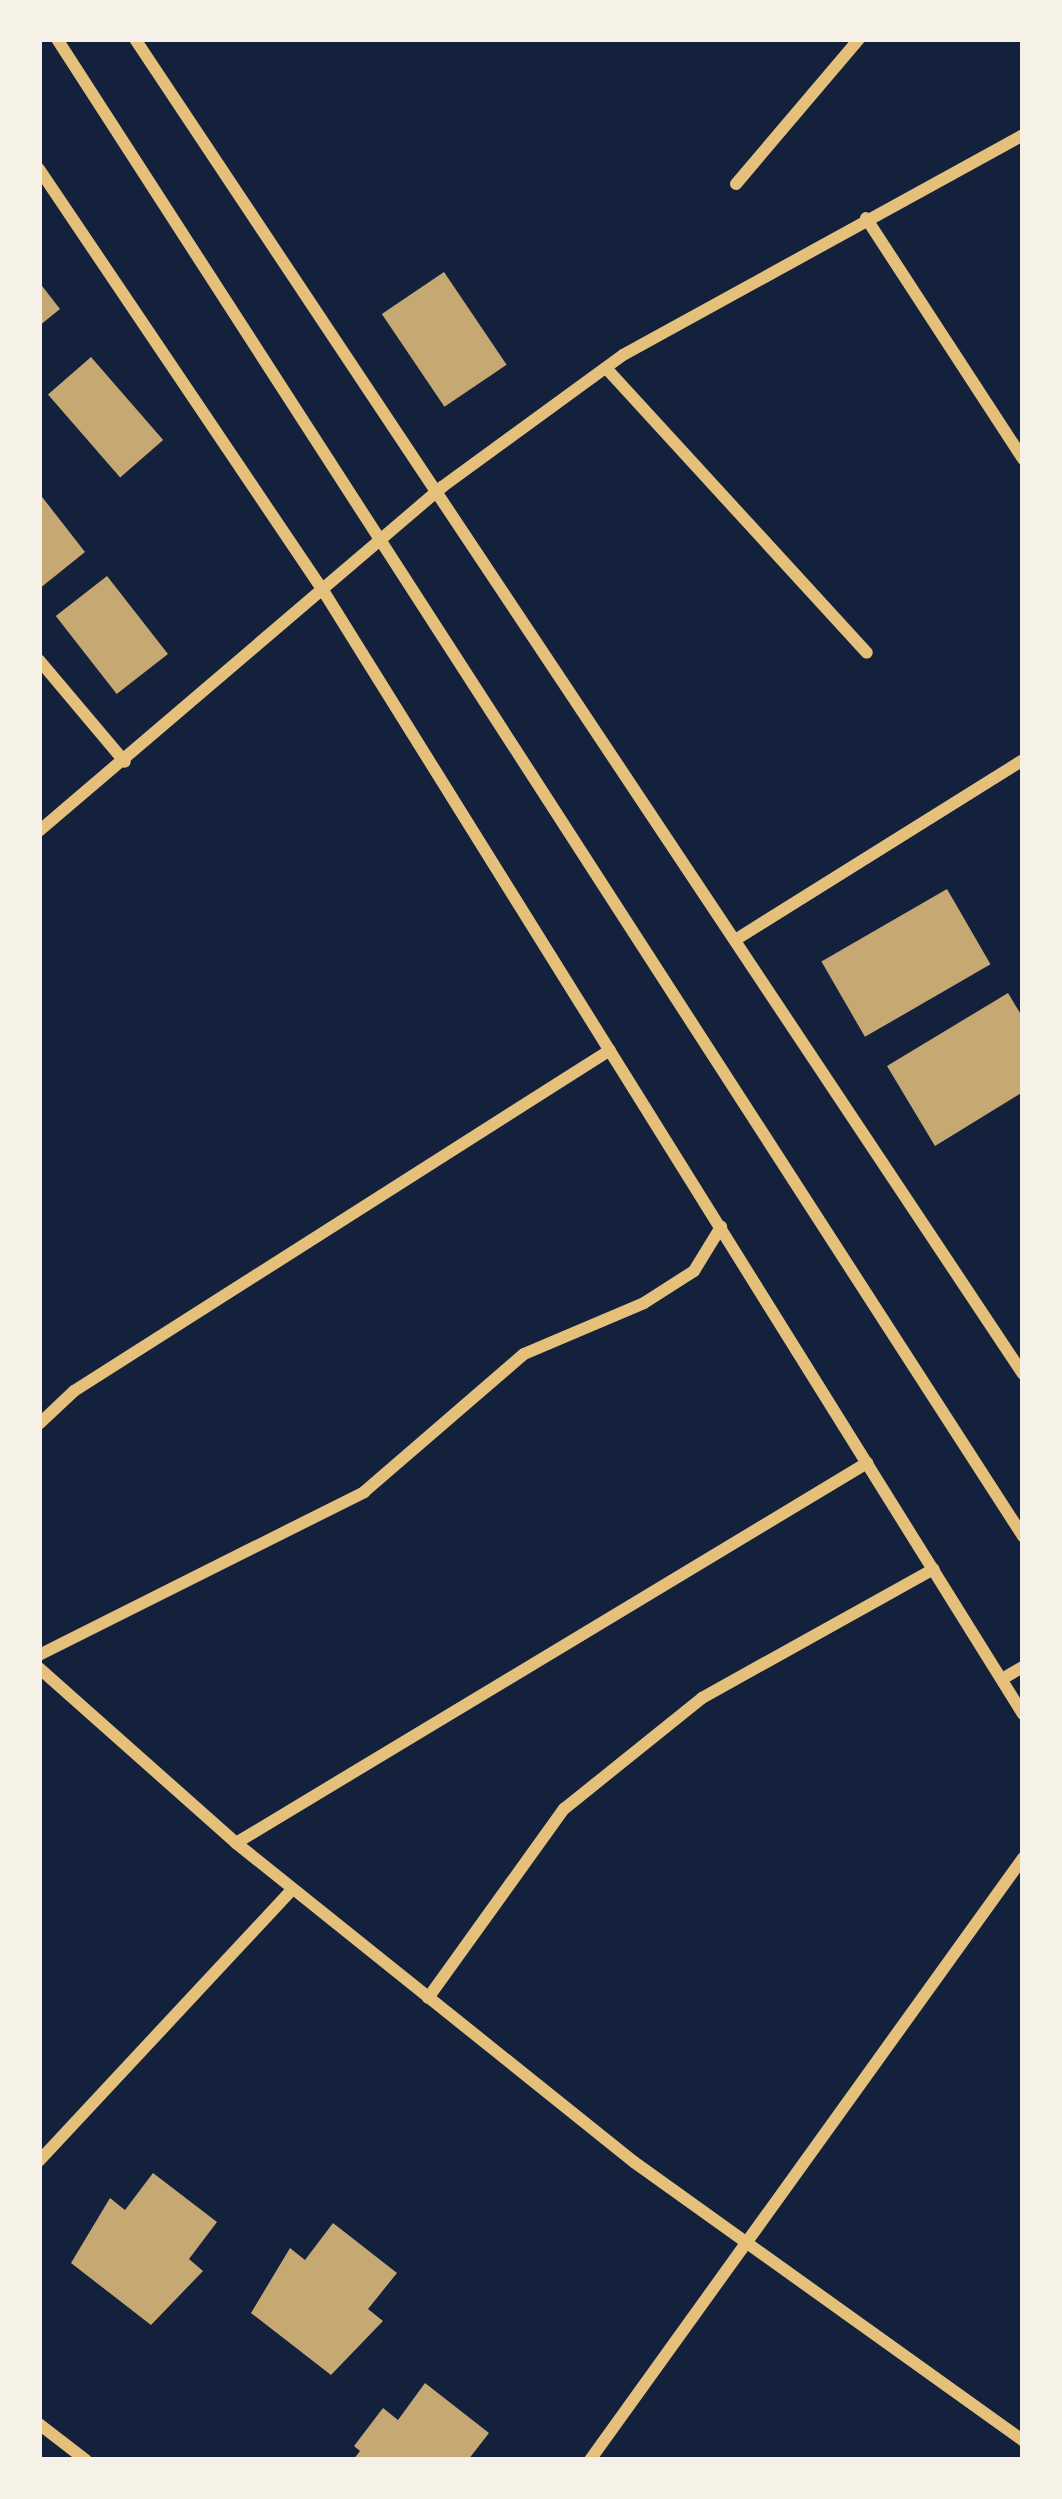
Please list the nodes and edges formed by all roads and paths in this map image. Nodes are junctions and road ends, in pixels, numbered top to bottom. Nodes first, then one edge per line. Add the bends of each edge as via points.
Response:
1 (57, 39) edge
2 (135, 39) edge
3 (859, 39) edge
4 (1023, 134) edge
5 (39, 169) edge
6 (736, 184) dead end
7 (866, 218) junction
8 (606, 368) junction
9 (1023, 458) edge
10 (436, 492) junction
11 (379, 544) junction
12 (324, 592) junction
13 (867, 653) dead end
14 (39, 660) edge
15 (1023, 760) edge
16 (125, 762) junction
17 (39, 831) edge
18 (735, 940) junction
19 (610, 1050) junction
20 (721, 1227) junction
21 (1023, 1374) edge
22 (39, 1424) edge
23 (867, 1463) junction
24 (1023, 1536) edge
25 (934, 1569) junction
26 (39, 1655) edge
27 (1023, 1667) edge
28 (39, 1668) edge
29 (1003, 1679) junction
30 (1023, 1714) edge
31 (236, 1843) junction
32 (1023, 1858) edge
33 (293, 1889) junction
34 (428, 1998) junction
35 (39, 2161) edge
36 (749, 2246) junction
37 (39, 2424) edge
38 (1023, 2441) edge
39 (86, 2460) edge
40 (590, 2460) edge

1 - 11 street
2 - 10 street
3 - 6 street
4 - 7 street
5 - 12 street
7 - 8 street
7 - 9 street
8 - 10 street
8 - 13 street
10 - 11 street
10 - 18 street
11 - 12 street
11 - 24 street
12 - 16 street
12 - 19 street
14 - 16 street
15 - 18 street
16 - 17 street
18 - 21 street
19 - 20 street
19 - 22 street via 74,1391
20 - 23 street
20 - 26 street via 694,1270 644,1303 524,1354 364,1492
23 - 25 street
23 - 31 street
25 - 29 street
25 - 34 street via 702,1698 564,1809
27 - 29 street
28 - 31 street
29 - 30 street
31 - 33 street
32 - 36 street
33 - 34 street
33 - 35 street
34 - 36 street
36 - 38 street
36 - 40 street
37 - 39 street

